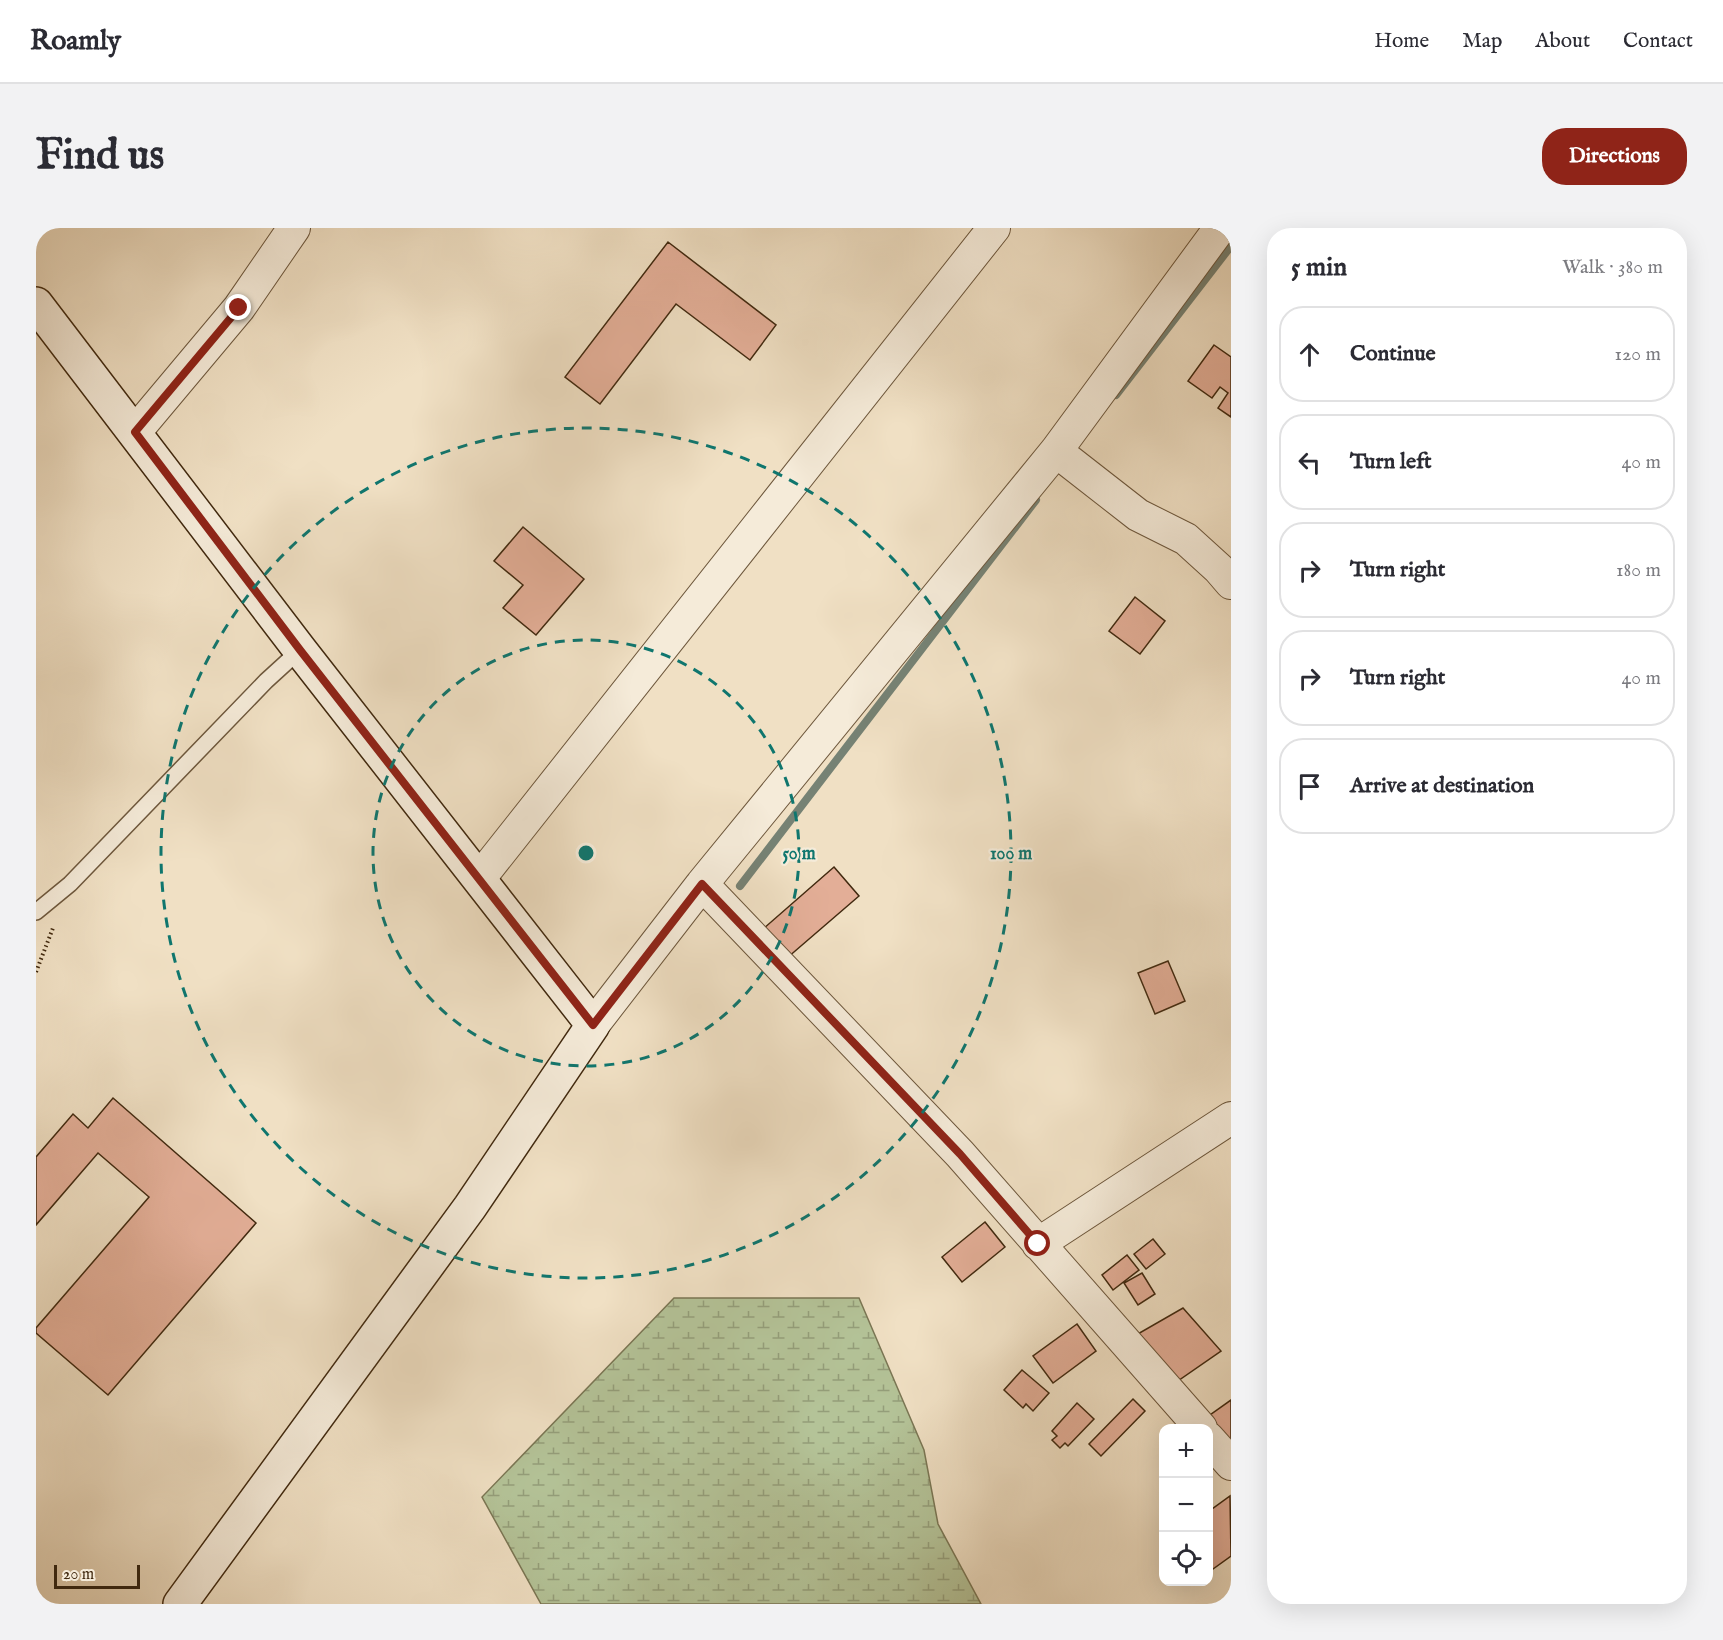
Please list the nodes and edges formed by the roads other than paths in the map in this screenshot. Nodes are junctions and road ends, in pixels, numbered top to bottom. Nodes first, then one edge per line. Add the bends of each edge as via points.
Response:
1 (294, 228) edge
2 (994, 228) edge
3 (1220, 228) edge
4 (36, 304) edge
5 (135, 432) junction
6 (1056, 451) junction
7 (1231, 583) edge
8 (300, 650) junction
9 (479, 879) junction
10 (702, 884) junction
11 (36, 912) edge
12 (593, 1025) junction
13 (1231, 1118) edge
14 (1038, 1244) junction
15 (1197, 1424) edge
16 (1213, 1443) edge
17 (1231, 1464) edge
18 (180, 1604) edge

1 - 5 street via 239,308
2 - 9 street
3 - 6 street
4 - 5 main road
5 - 8 main road
6 - 7 street via 1138,515 1186,539
6 - 10 street
8 - 9 main road
8 - 11 lane via 70,884
9 - 12 main road
10 - 12 street
10 - 14 street via 960,1154
12 - 18 main road via 470,1207
13 - 14 street
14 - 15 street
16 - 17 street

